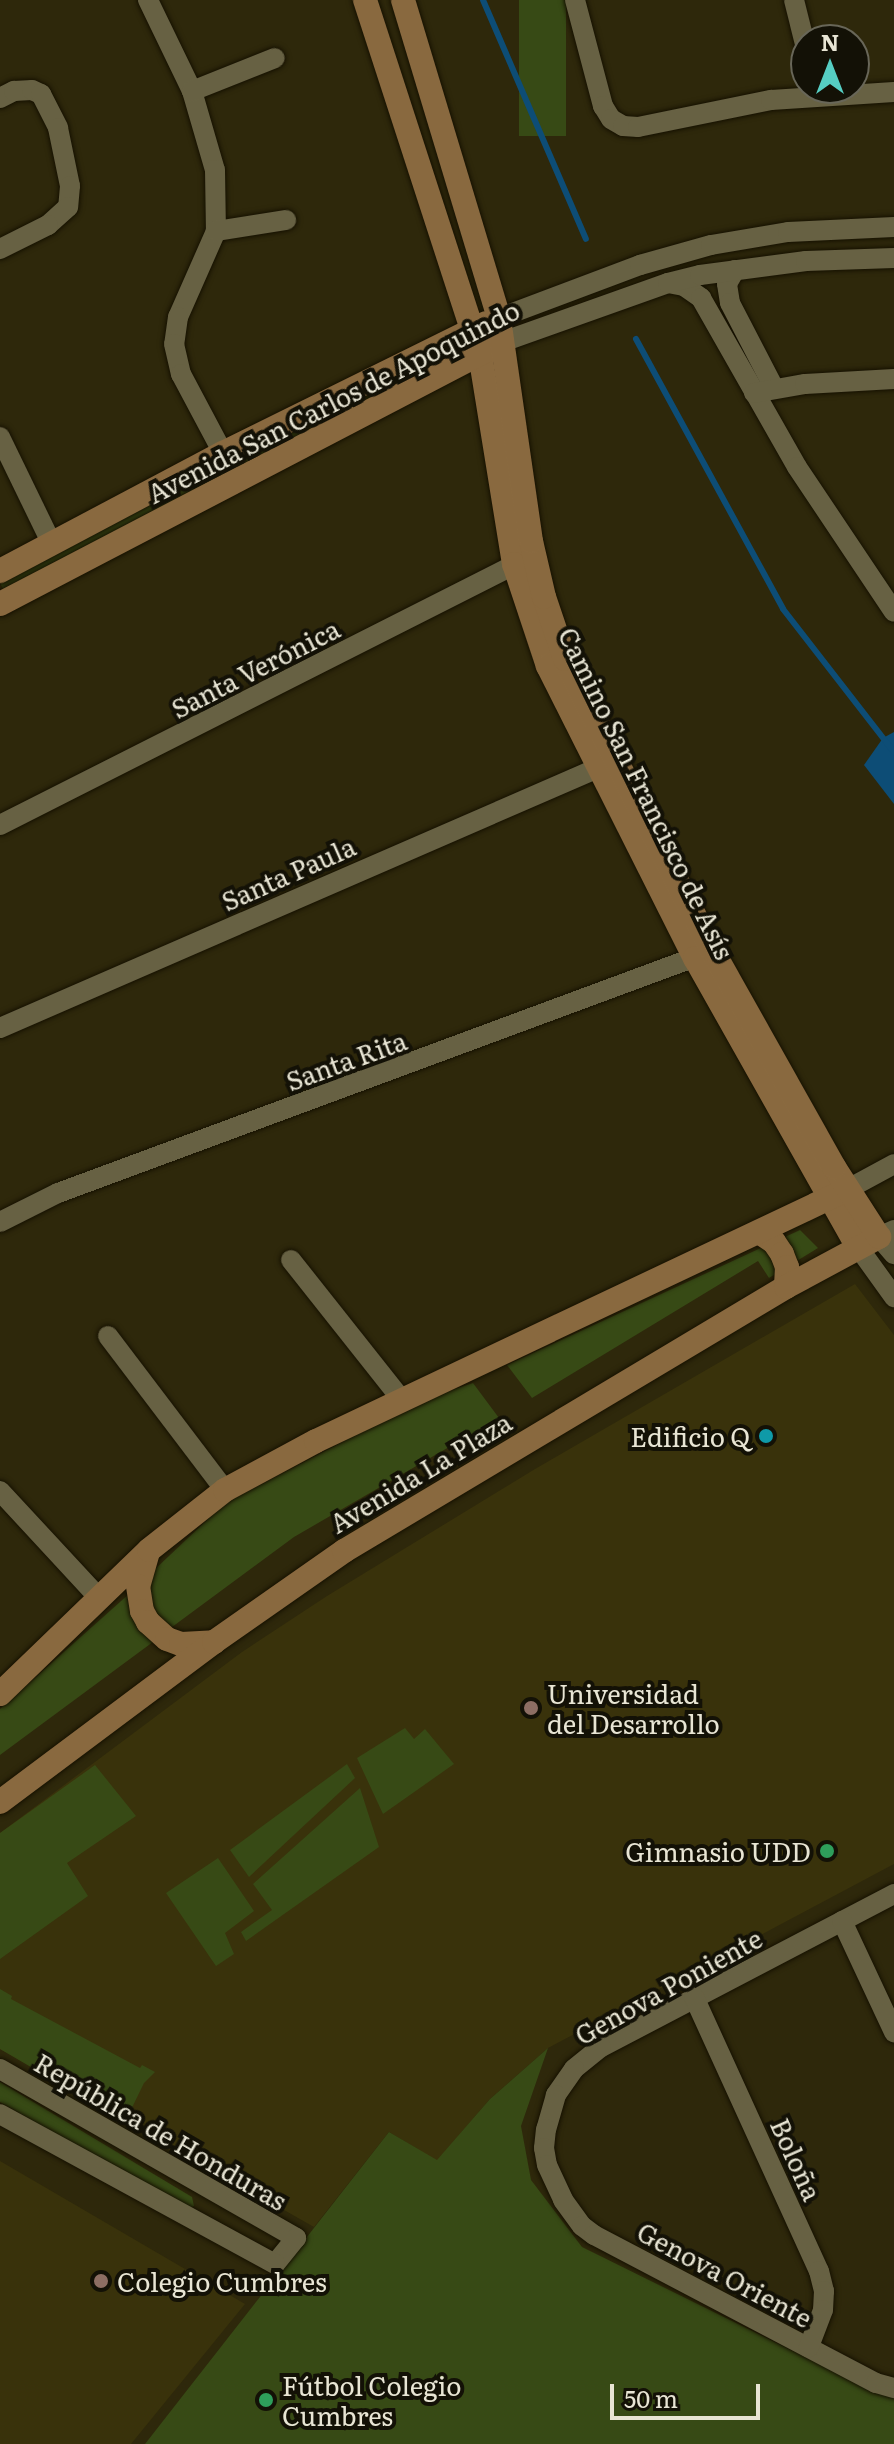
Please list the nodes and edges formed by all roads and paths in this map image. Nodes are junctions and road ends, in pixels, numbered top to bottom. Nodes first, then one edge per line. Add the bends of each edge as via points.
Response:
1 (148, 0) edge
2 (365, 0) edge
3 (403, 0) edge
4 (575, 0) edge
5 (794, 0) edge
6 (800, 24) edge
7 (275, 58) dead end
8 (192, 91) junction
9 (870, 92) edge
10 (894, 92) edge
11 (790, 96) edge
12 (0, 98) edge
13 (286, 220) dead end
14 (894, 227) edge
15 (216, 231) junction
16 (0, 249) edge
17 (894, 258) edge
18 (735, 270) junction
19 (668, 283) junction
20 (472, 329) junction
21 (502, 329) junction
22 (480, 354) junction
23 (894, 379) edge
24 (764, 390) junction
25 (0, 437) edge
26 (223, 453) junction
27 (52, 544) junction
28 (524, 560) junction
29 (0, 571) edge
30 (0, 604) edge
31 (894, 612) edge
32 (598, 768) junction
33 (0, 825) edge
34 (704, 954) junction
35 (0, 1028) edge
36 (894, 1164) edge
37 (838, 1194) junction
38 (0, 1222) edge
39 (759, 1232) junction
40 (881, 1242) edge
41 (291, 1260) dead end
42 (786, 1287) junction
43 (894, 1297) edge
44 (108, 1336) dead end
45 (402, 1400) junction
46 (225, 1490) junction
47 (0, 1491) edge
48 (149, 1550) junction
49 (98, 1597) junction
50 (214, 1642) junction
51 (0, 1694) edge
52 (0, 1802) edge
53 (894, 1894) edge
54 (842, 1921) junction
55 (694, 1997) junction
56 (894, 2032) edge
57 (0, 2069) edge
58 (0, 2114) edge
59 (553, 2180) joint
60 (223, 2199) junction
61 (196, 2220) junction
62 (809, 2347) junction
63 (894, 2388) edge

1 - 8 street
2 - 20 main road, Camino San Francisco de Asís
3 - 21 main road, Camino San Francisco de Asís
4 - 11 street via 603,106 617,123 638,127
5 - 6 street
7 - 8 street
8 - 15 street via 215,170
9 - 10 street
12 - 16 street via 14,91 41,94 58,128 70,186 68,207 48,225
13 - 15 street
14 - 21 street, Avenida San Carlos de Apoquindo via 732,240 640,265
15 - 26 street via 178,317 174,344 181,374
17 - 18 street, Avenida San Carlos de Apoquindo
18 - 19 street, Avenida San Carlos de Apoquindo
18 - 24 street via 727,284 730,303
19 - 21 street, Avenida San Carlos de Apoquindo
19 - 24 street via 701,298
20 - 21 main road, Avenida San Carlos de Apoquindo
20 - 22 main road, Camino San Francisco de Asís
20 - 26 main road, Avenida San Carlos de Apoquindo
21 - 22 main road, Avenida San Carlos de Apoquindo
21 - 28 main road, Camino San Francisco de Asís
22 - 28 main road, Camino San Francisco de Asís
22 - 30 main road, Avenida San Carlos de Apoquindo
23 - 24 street
24 - 31 street via 816,498
25 - 27 street
26 - 27 main road, Avenida San Carlos de Apoquindo
27 - 29 main road, Avenida San Carlos de Apoquindo
28 - 32 main road, Camino San Francisco de Asís via 548,666
28 - 33 street, Santa Verónica
28 - 34 main road, Camino San Francisco de Asís
32 - 34 main road, Camino San Francisco de Asís
32 - 35 street, Santa Paula
34 - 37 main road, Camino San Francisco de Asís
34 - 38 street, Santa Rita via 58,1193
36 - 37 street
37 - 39 main road
37 - 40 main road, Camino San Francisco de Asís
39 - 42 main road via 782,1254
39 - 45 main road
40 - 42 main road, Avenida La Plaza
40 - 43 street, Camino San Francisco de Asís
41 - 45 street
42 - 50 main road, Avenida La Plaza via 344,1551
44 - 46 street
45 - 46 main road
46 - 48 main road
47 - 49 street
48 - 49 main road
48 - 50 main road via 138,1586 148,1622 181,1644
49 - 51 main road
50 - 52 main road, Avenida La Plaza
53 - 54 street, Genova Poniente
54 - 55 street, Genova Poniente
54 - 56 street
55 - 59 street, Genova Poniente via 601,2047 565,2079 546,2129 544,2148
55 - 62 street, Boloña via 819,2271 823,2310
57 - 60 street, República de Honduras
58 - 61 street
59 - 62 street, Genova Oriente via 571,2213 594,2235
60 - 61 street
60 - 61 street, República de Honduras via 296,2238 275,2264
62 - 63 street, Genova Oriente

